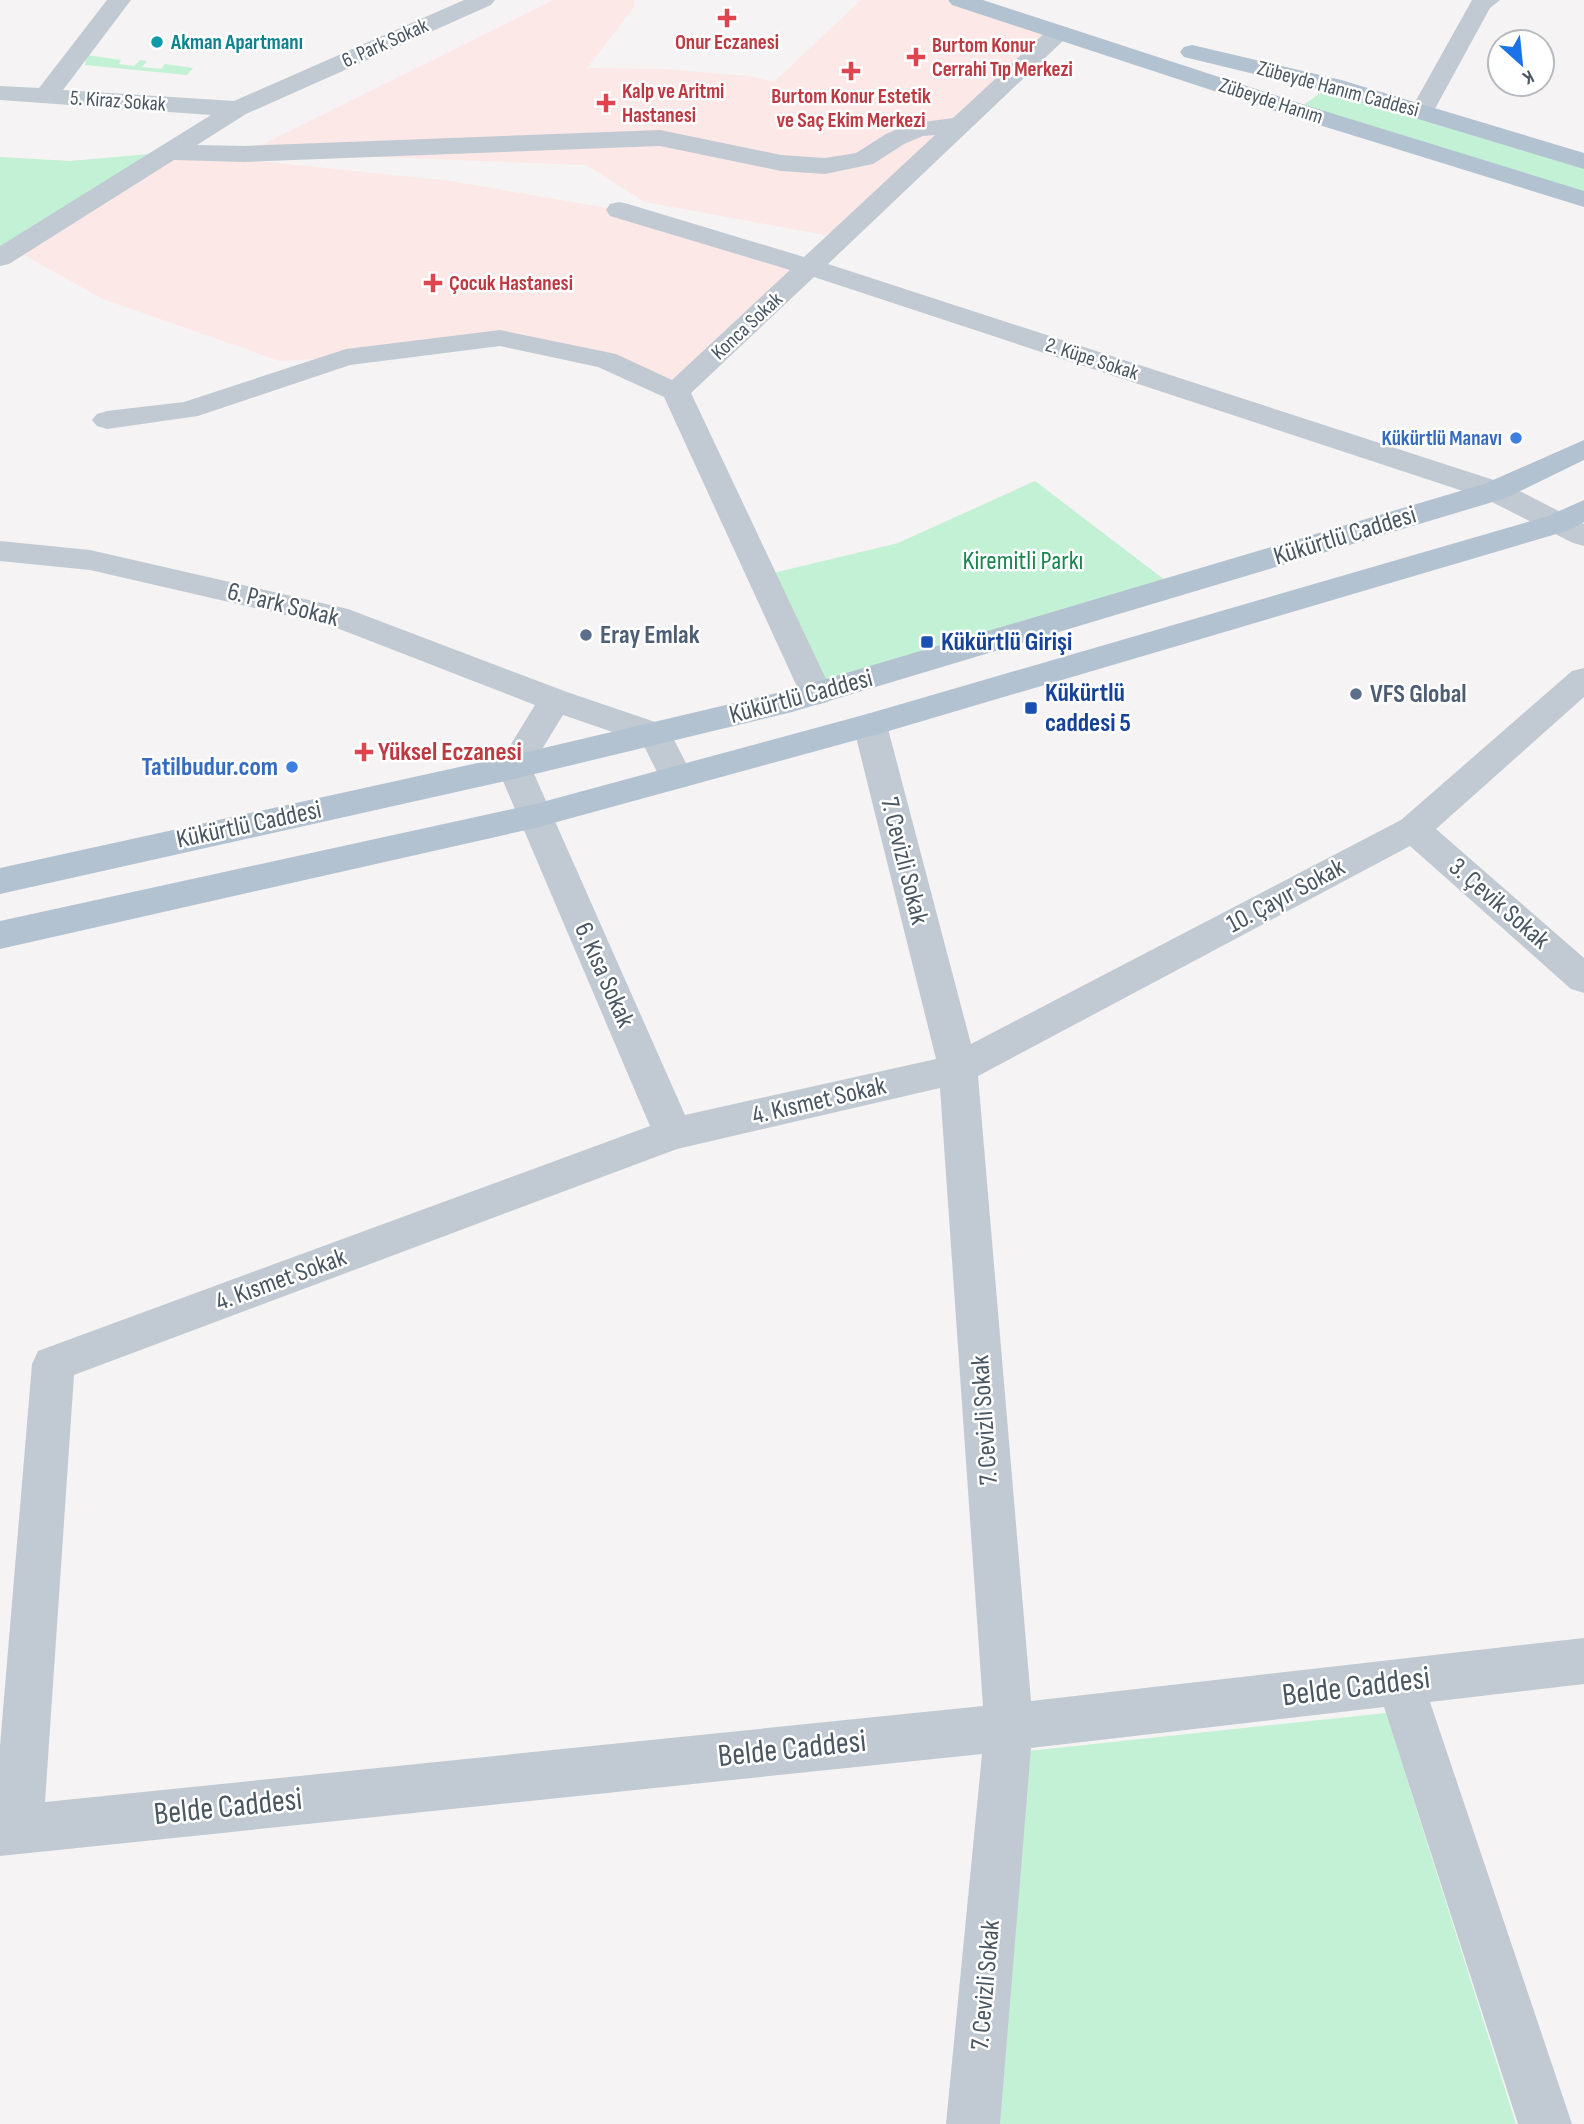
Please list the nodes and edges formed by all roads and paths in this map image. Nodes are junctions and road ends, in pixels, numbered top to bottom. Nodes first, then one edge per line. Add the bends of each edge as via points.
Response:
1 (119, 0) edge
2 (482, 0) edge
3 (960, 0) edge
4 (966, 0) edge
5 (1478, 1) edge
6 (1059, 32) junction
7 (0, 93) edge
8 (46, 96) junction
9 (237, 109) junction
10 (1422, 111) junction
11 (960, 125) junction
12 (172, 152) junction
13 (1584, 160) edge
14 (1584, 199) edge
15 (620, 210) dead end
16 (0, 258) edge
17 (810, 267) junction
18 (677, 393) junction
19 (107, 420) dead end
20 (1584, 449) edge
21 (1495, 491) junction
22 (1576, 523) edge
23 (0, 551) edge
24 (1584, 679) edge
25 (816, 694) junction
26 (555, 700) junction
27 (870, 725) junction
28 (656, 734) junction
29 (514, 767) junction
30 (676, 777) junction
31 (535, 816) junction
32 (1413, 829) junction
33 (0, 881) edge
34 (0, 935) edge
35 (1584, 979) edge
36 (958, 1069) junction
37 (673, 1135) junction
38 (1584, 1661) edge
39 (1400, 1682) junction
40 (1009, 1727) junction
41 (9, 1830) edge
42 (974, 2124) edge
43 (1545, 2124) edge

1 - 8 street
2 - 9 street, 6. Park Sokak
3 - 6 main road, Zübeyde Hanım
4 - 10 main road, Zübeyde Hanım Caddesi via 1332,85
5 - 10 street
6 - 11 street, Konca Sokak
6 - 14 main road, Zübeyde Hanım
7 - 8 street, 5. Kiraz Sokak
8 - 9 street, 5. Kiraz Sokak
9 - 12 street, 6. Park Sokak
10 - 13 main road, Zübeyde Hanım Caddesi
11 - 12 street via 918,129 864,159 825,166 780,163 660,138 244,154
11 - 17 street, Konca Sokak
12 - 16 street, 6. Park Sokak
15 - 17 street, 2. Küpe Sokak
17 - 18 street, Konca Sokak
17 - 21 street, 2. Küpe Sokak
18 - 19 street via 606,360 500,338 346,358 188,410
18 - 25 street
20 - 21 main road, Kükürtlü Caddesi
21 - 22 street, 2. Küpe Sokak
21 - 25 main road, Kükürtlü Caddesi
22 - 27 main road, Kükürtlü Caddesi
23 - 26 street, 6. Park Sokak via 90,560 337,616
24 - 32 street, 10. Çayır Sokak
25 - 28 main road, Kükürtlü Caddesi
26 - 28 street, 6. Park Sokak
26 - 29 street
27 - 30 main road, Kükürtlü Caddesi
27 - 36 street, 7. Cevizli Sokak
28 - 29 main road, Kükürtlü Caddesi
28 - 30 street
29 - 31 street, 6. Kısa Sokak
29 - 33 main road, Kükürtlü Caddesi
30 - 31 main road, Kükürtlü Caddesi
31 - 34 main road, Kükürtlü Caddesi
31 - 37 street, 6. Kısa Sokak
32 - 35 street, 3. Çevik Sokak
32 - 36 street, 10. Çayır Sokak
36 - 37 street, 4. Kısmet Sokak
36 - 40 street, 7. Cevizli Sokak
37 - 41 street, 4. Kısmet Sokak via 53,1364
38 - 39 street, Belde Caddesi
39 - 40 street, Belde Caddesi
39 - 43 street
40 - 41 street, Belde Caddesi
40 - 42 street, 7. Cevizli Sokak

